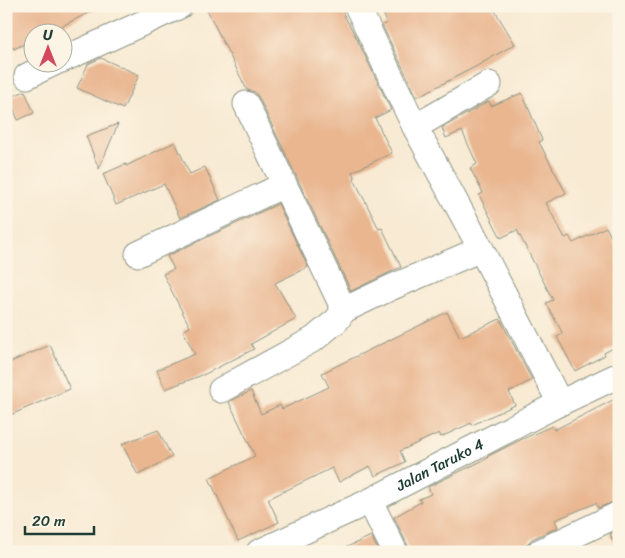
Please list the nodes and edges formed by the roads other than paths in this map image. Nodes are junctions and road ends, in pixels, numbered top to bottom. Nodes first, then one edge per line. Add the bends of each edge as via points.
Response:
1 (180, 6) edge
2 (357, 6) edge
3 (72, 55) edge
4 (35, 72) edge
5 (27, 76) dead end
6 (489, 84) dead end
7 (246, 104) dead end
8 (415, 127) junction
9 (284, 185) junction
10 (481, 249) junction
11 (138, 254) dead end
12 (344, 310) junction
13 (619, 375) edge
14 (221, 390) dead end
15 (560, 403) junction
16 (370, 501) junction
17 (619, 514) edge
18 (260, 552) edge
19 (395, 552) edge
20 (539, 552) edge

1 - 3 street
2 - 8 street
4 - 5 street
6 - 8 street
7 - 9 street
8 - 10 street
9 - 11 street
9 - 12 street
10 - 12 street
10 - 15 street
12 - 14 street via 314,340
13 - 15 street, Jalan Taruko 4
15 - 16 street, Jalan Taruko 4
16 - 18 street, Jalan Taruko 4
16 - 19 street
17 - 20 street

